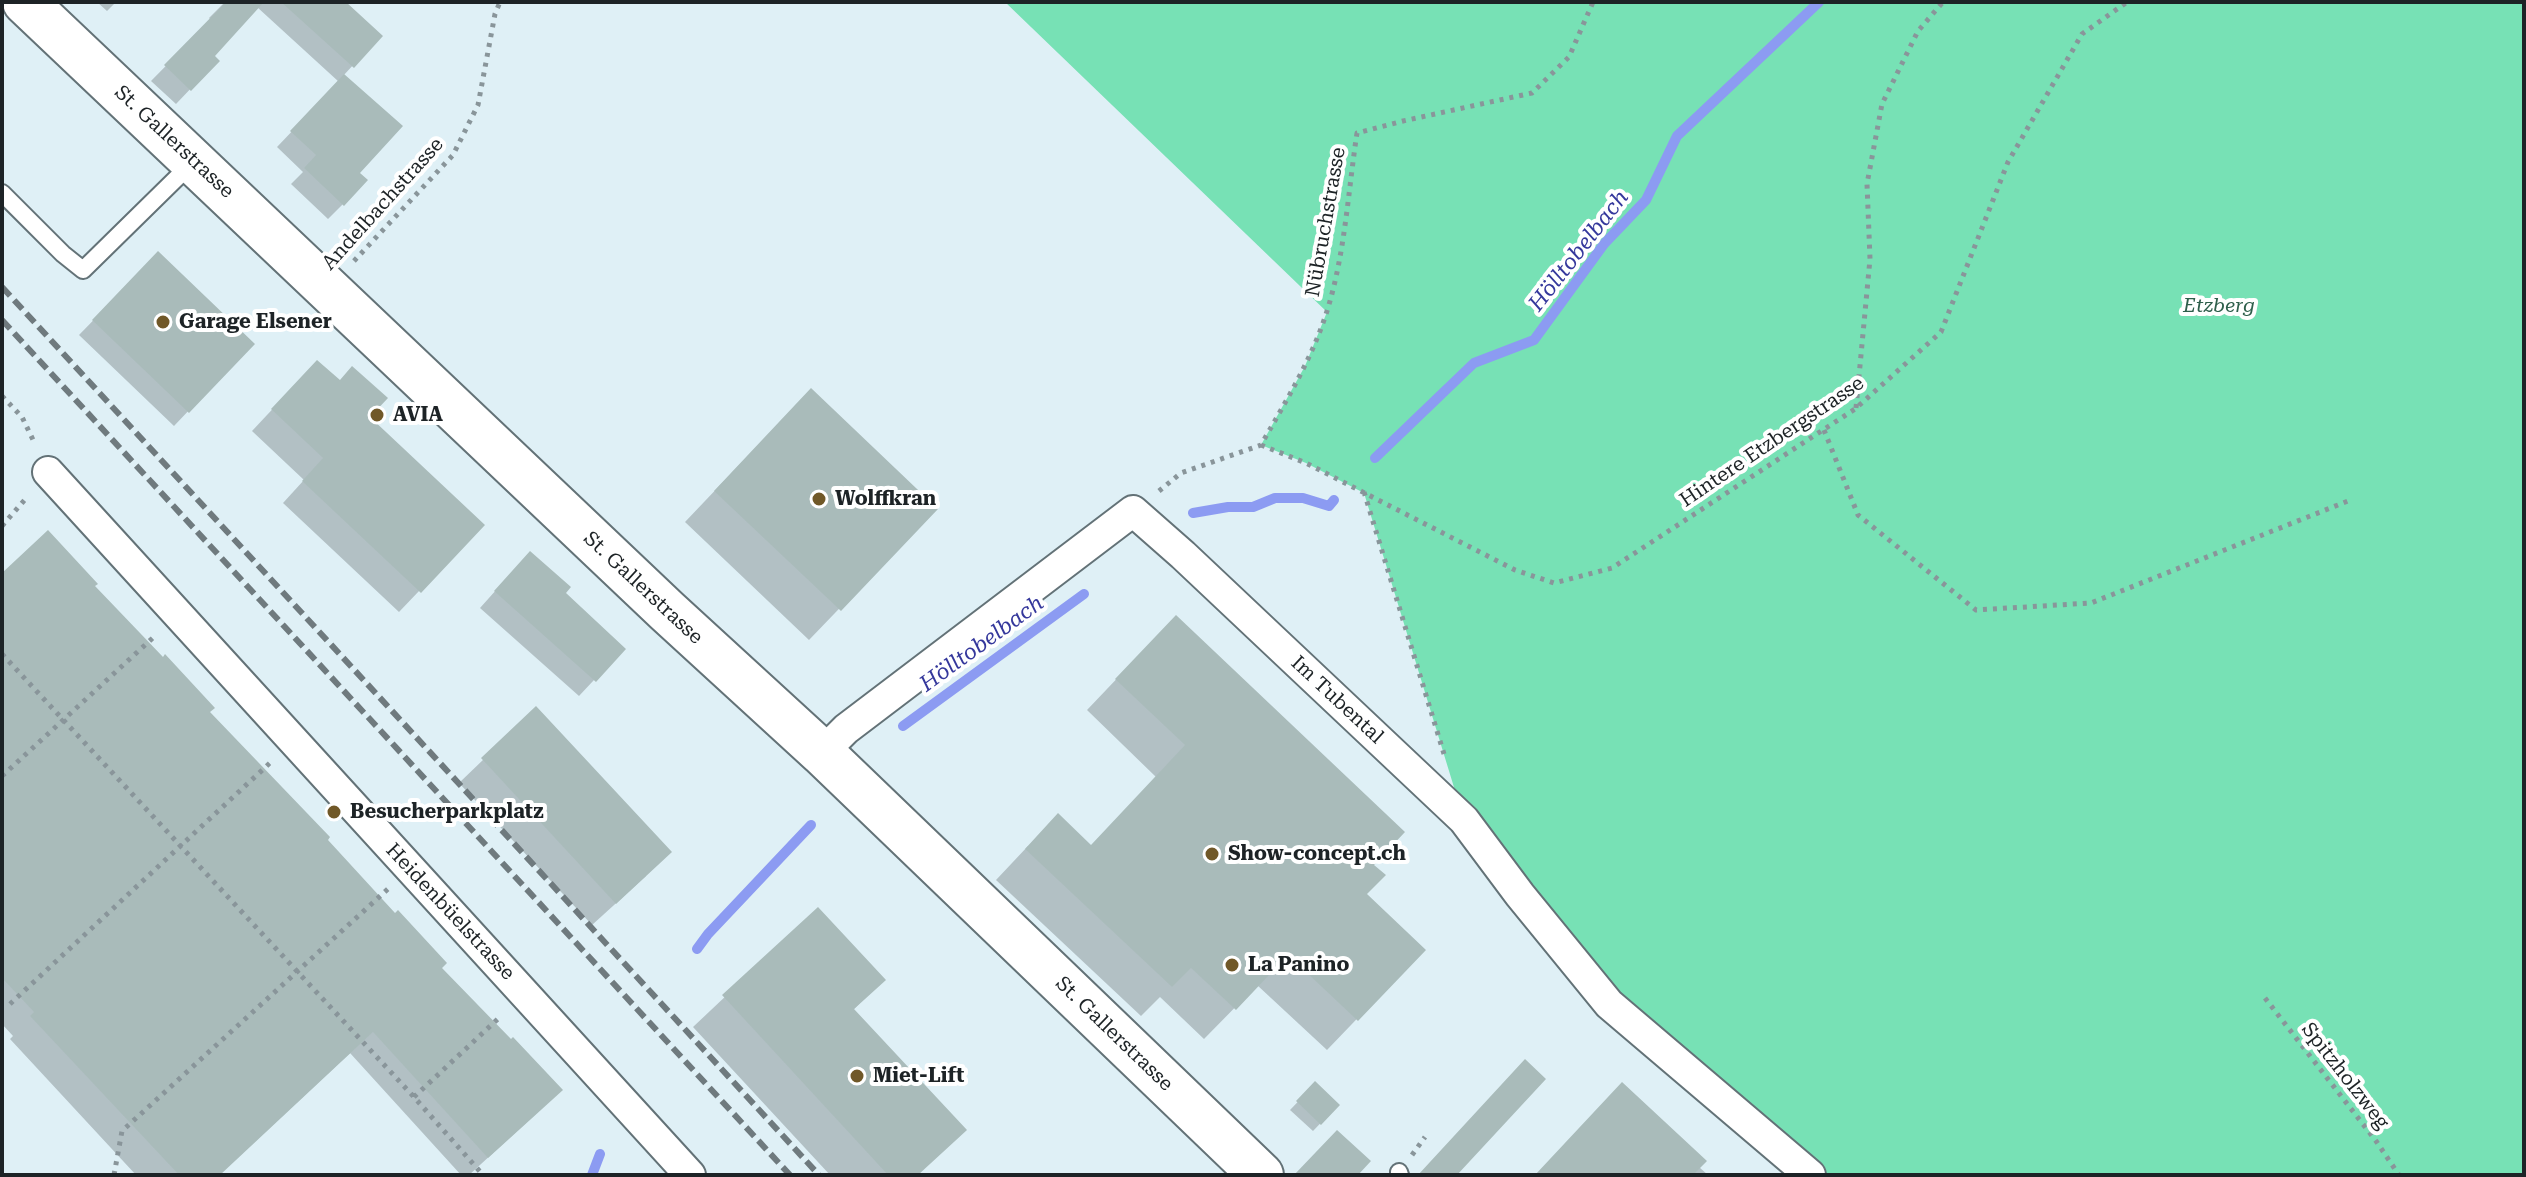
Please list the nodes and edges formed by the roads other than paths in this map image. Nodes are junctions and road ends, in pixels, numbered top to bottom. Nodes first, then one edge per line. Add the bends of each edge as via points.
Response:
1 (25, 2) edge
2 (194, 161) junction
3 (2, 193) edge
4 (48, 472) road end
5 (822, 753) junction
6 (690, 1175) edge
7 (1261, 1175) edge
8 (1810, 1175) edge

1 - 2 main road, St. Gallerstrasse
2 - 3 lane via 83,270
2 - 5 main road, St. Gallerstrasse
4 - 6 street, Heidenbüelstrasse
5 - 7 main road, St. Gallerstrasse
5 - 8 street, Im Tubental via 846,729 1133,511 1464,820 1609,1004

